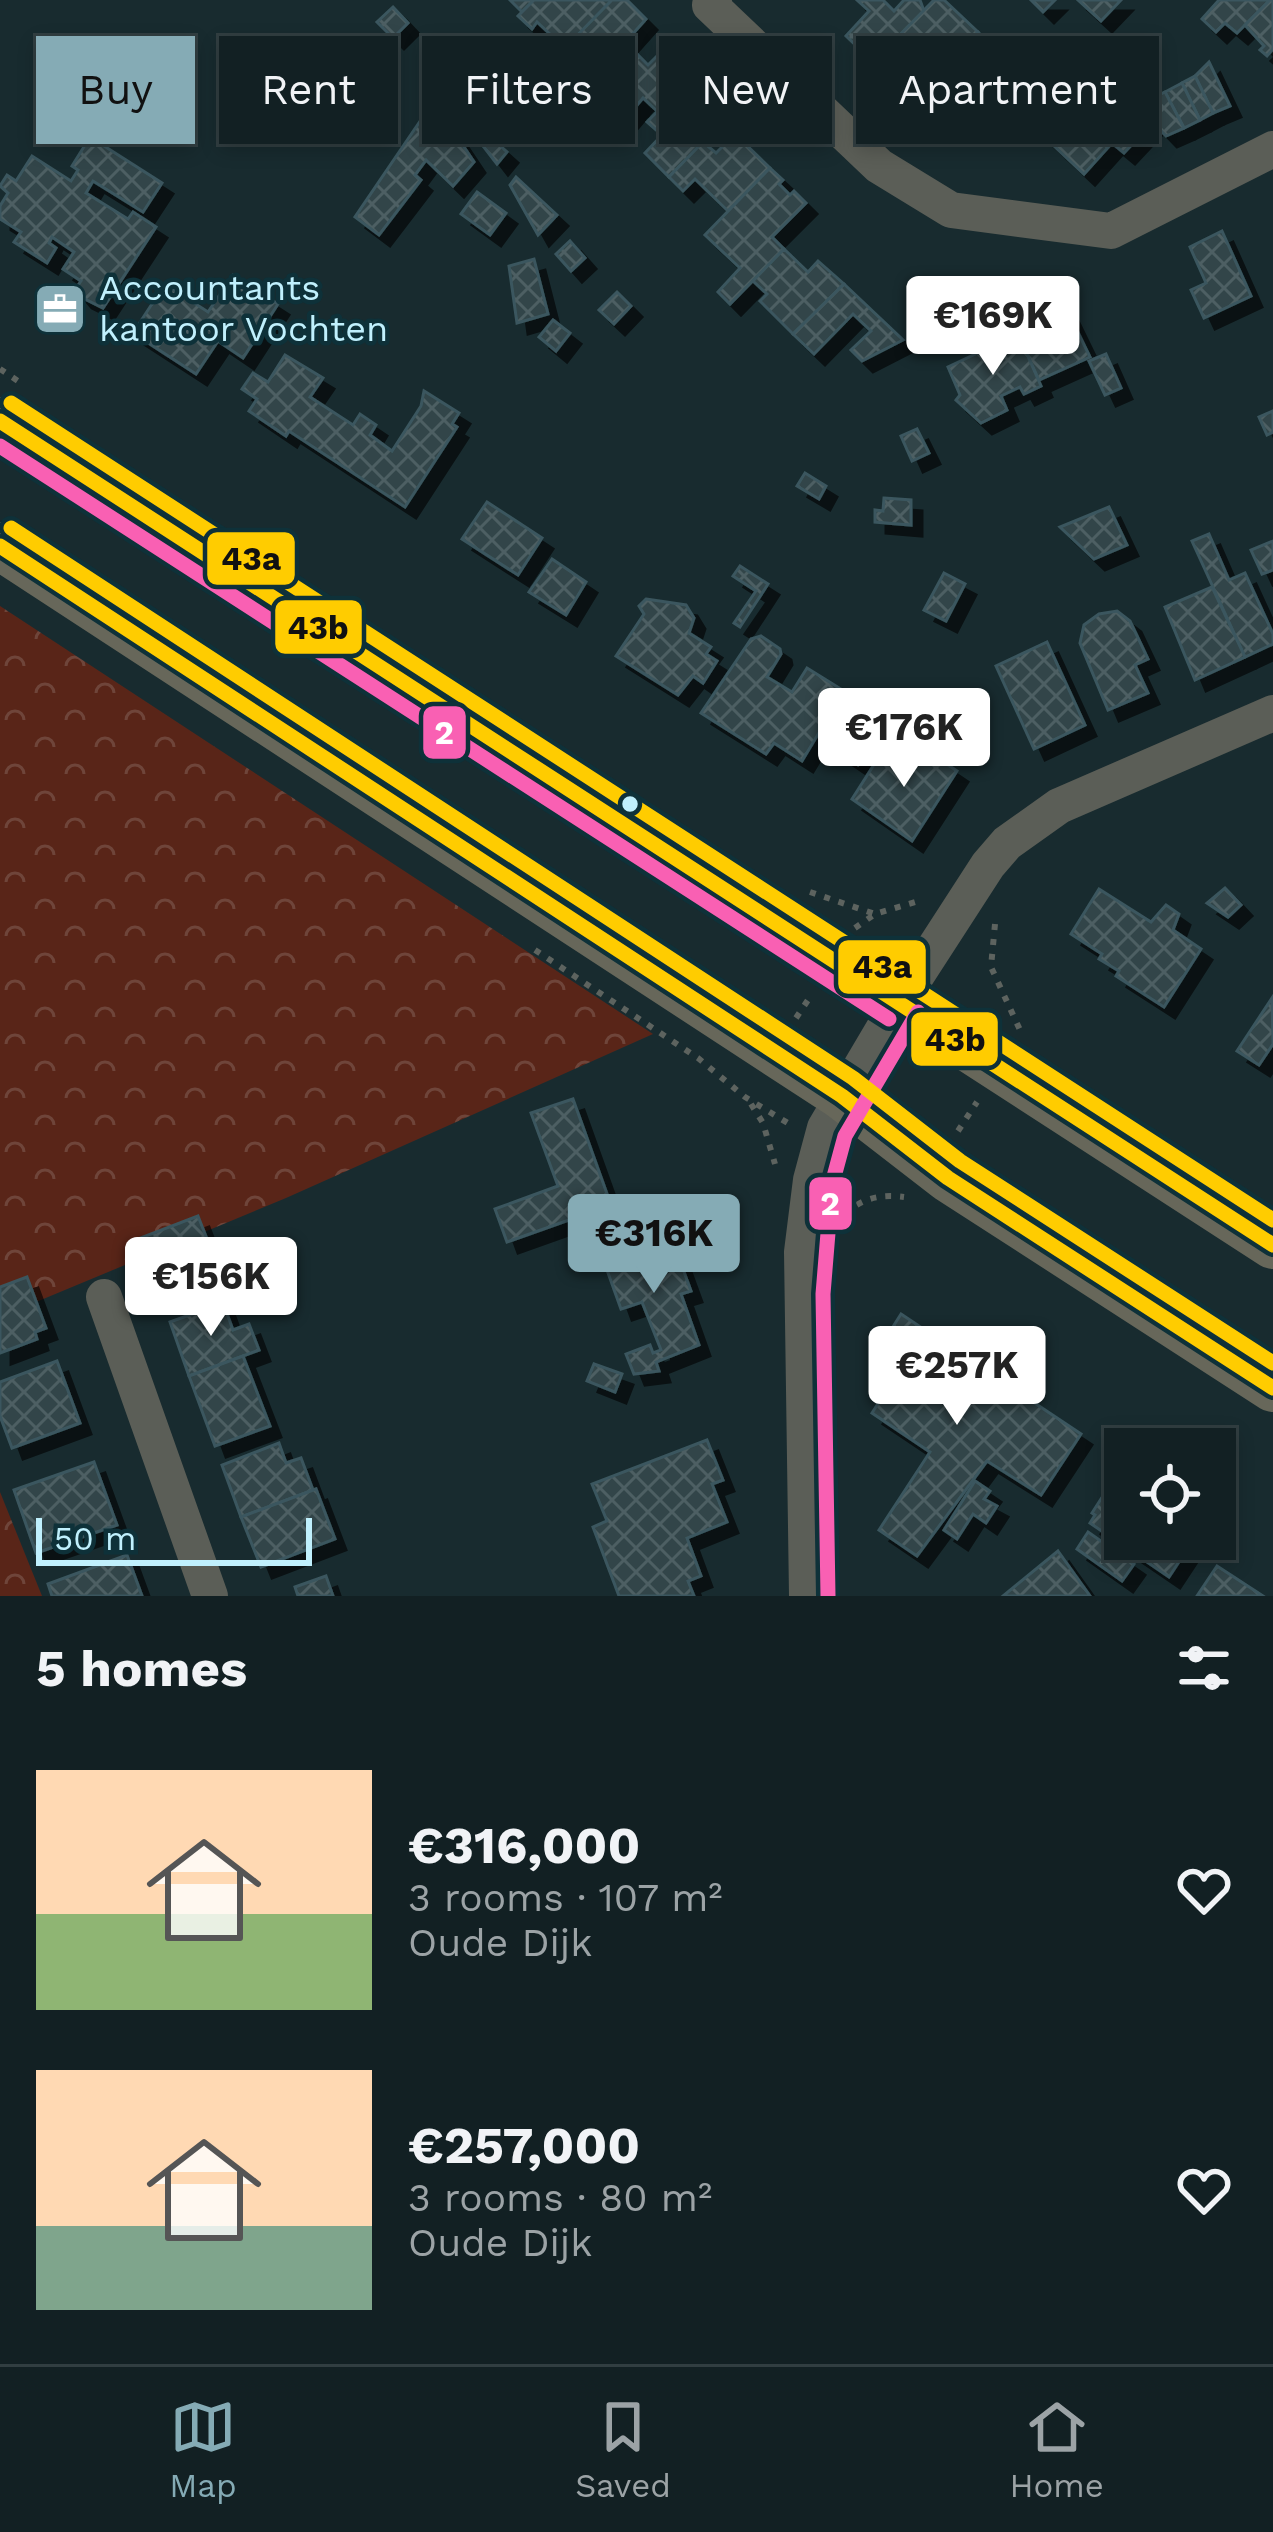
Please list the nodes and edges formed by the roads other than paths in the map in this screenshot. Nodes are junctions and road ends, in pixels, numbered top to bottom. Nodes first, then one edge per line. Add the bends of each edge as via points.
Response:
1 (714, 0) edge
2 (1273, 148) edge
3 (0, 421) edge
4 (0, 546) edge
5 (1273, 713) edge
6 (900, 1001) junction
7 (842, 1096) junction
8 (1273, 1245) edge
9 (104, 1298) dead end
10 (1273, 1388) edge
11 (210, 1596) edge
12 (807, 1596) edge

1 - 2 street via 710,5 879,166 951,210 1111,231
3 - 6 main road via 847,940
4 - 7 main road
5 - 6 street via 1059,806 1026,828 988,866
6 - 7 street
6 - 8 main road via 1011,1050
7 - 10 main road via 924,1184
7 - 12 street via 815,1162 802,1252
9 - 11 street

